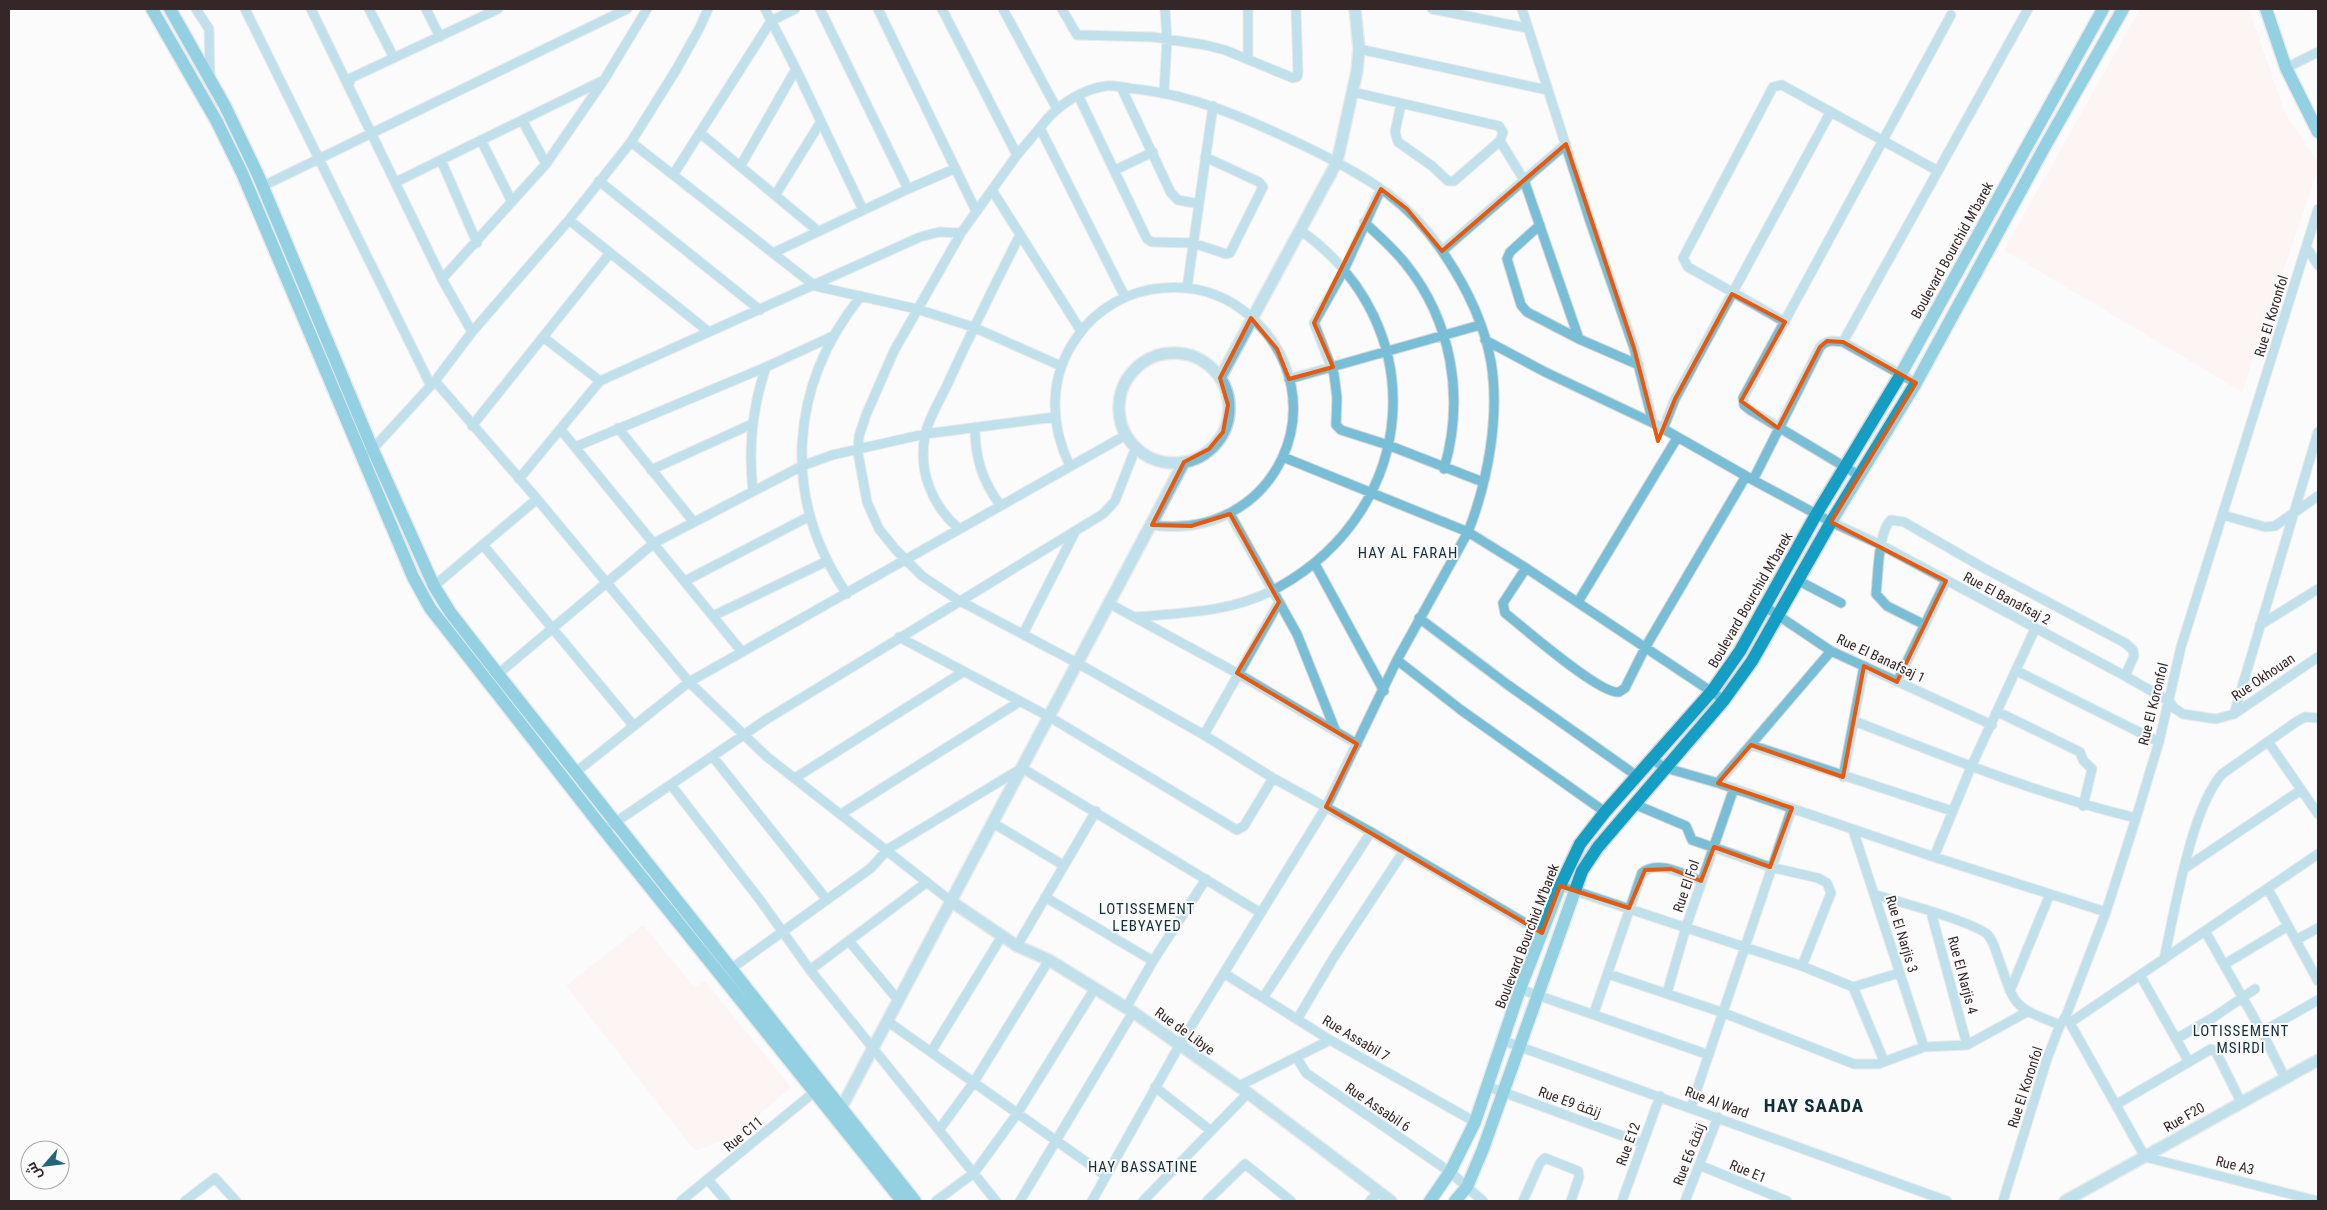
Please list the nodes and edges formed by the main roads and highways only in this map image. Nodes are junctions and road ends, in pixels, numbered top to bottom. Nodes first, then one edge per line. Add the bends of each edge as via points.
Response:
1 (152, 9) edge
2 (170, 9) edge
3 (2102, 9) edge
4 (2123, 9) edge
5 (2266, 9) edge
6 (2318, 132) edge
7 (1956, 275) junction
8 (1970, 283) junction
9 (818, 1089) junction
10 (838, 1113) junction
11 (902, 1201) edge
12 (914, 1201) edge
13 (1430, 1201) edge
14 (1455, 1201) edge

1 - 9 main road via 217,122 242,173 413,576 430,608 604,830
2 - 9 main road via 210,79 263,186 373,450 434,586 455,619 732,968
3 - 7 main road, Boulevard Bourchid M'barek
4 - 8 main road, Boulevard Bourchid M'barek
5 - 6 main road via 2286,68
7 - 8 main road
7 - 13 main road, Boulevard Bourchid M'barek via 1740,651 1712,692 1580,844 1520,989 1475,1122 1450,1172
8 - 14 main road, Boulevard Bourchid M'barek via 1916,383 1742,676 1598,847 1582,872 1504,1092 1466,1187
9 - 10 main road
10 - 11 main road
10 - 12 main road

